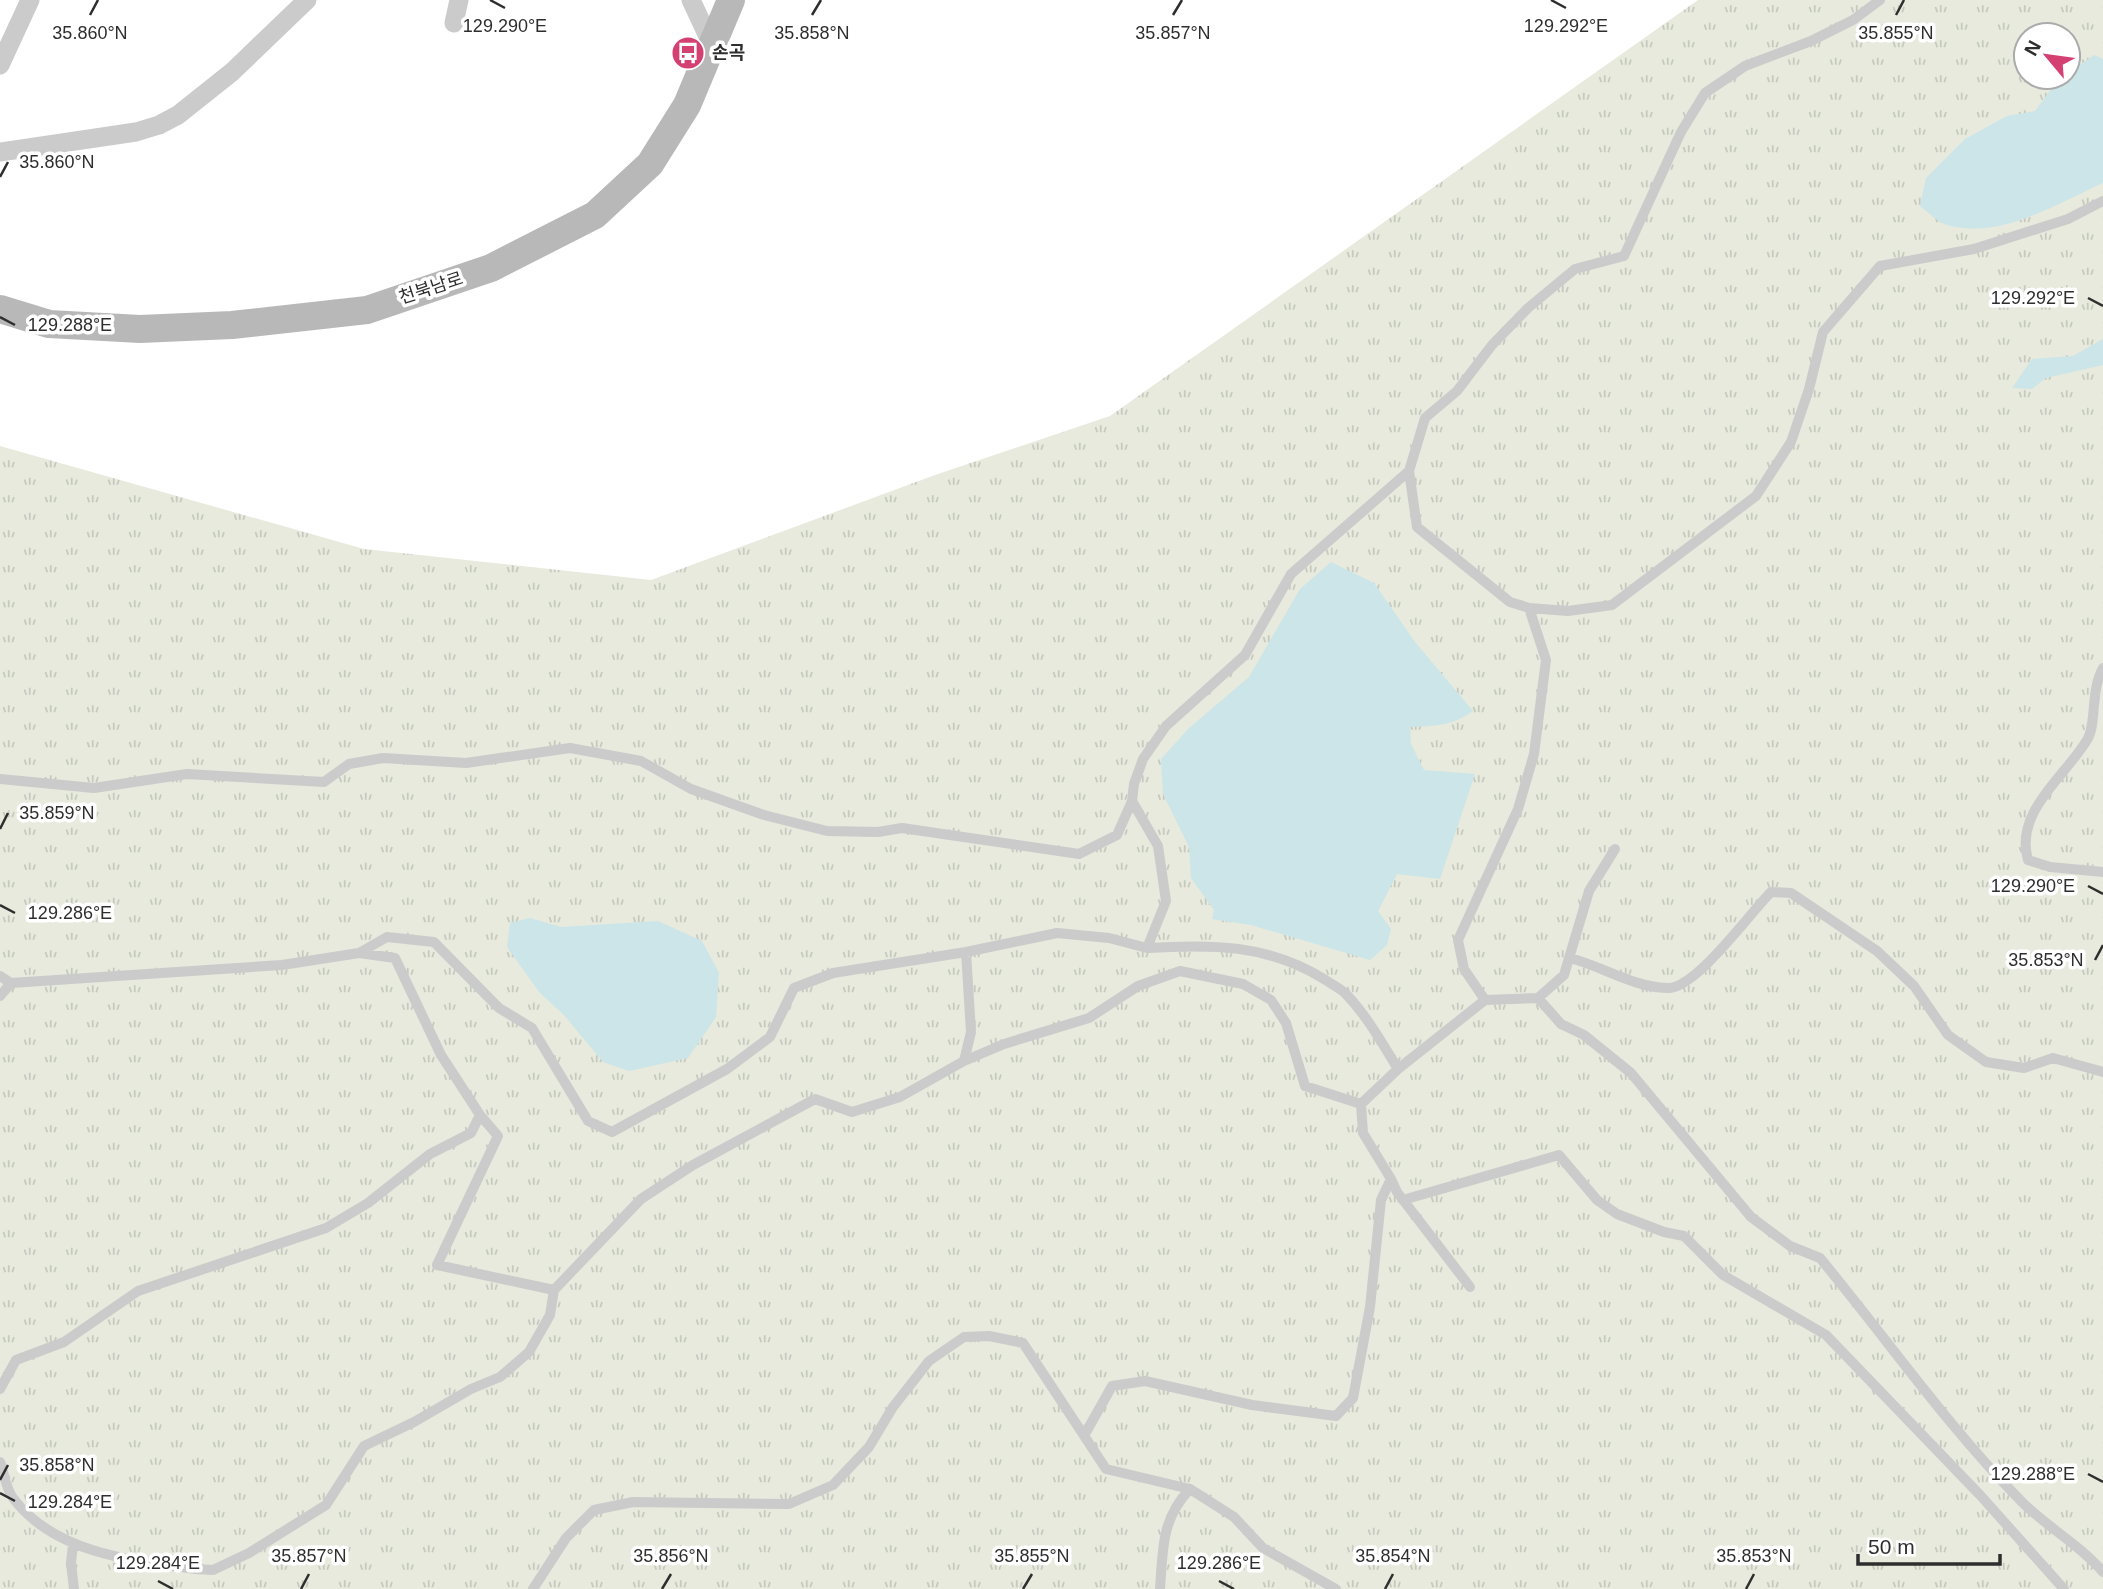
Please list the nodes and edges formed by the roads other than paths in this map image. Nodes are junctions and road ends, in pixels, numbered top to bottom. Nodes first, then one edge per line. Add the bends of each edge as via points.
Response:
1 (30, 0) edge
2 (307, 0) edge
3 (459, 0) edge
4 (731, 0) edge
5 (1880, 0) edge
6 (693, 2) edge
7 (454, 23) dead end
8 (712, 45) junction
9 (0, 65) edge
10 (0, 152) edge
11 (2103, 201) edge
12 (0, 309) edge
13 (1409, 471) junction
14 (1529, 608) junction
15 (2103, 668) edge
16 (0, 779) edge
17 (1132, 801) junction
18 (1615, 849) dead end
19 (2103, 872) edge
20 (1147, 948) junction
21 (966, 952) junction
22 (359, 953) junction
23 (1570, 958) junction
24 (0, 976) edge
25 (11, 983) junction
26 (0, 996) edge
27 (1538, 998) junction
28 (1485, 1000) junction
29 (964, 1061) junction
30 (1398, 1069) junction
31 (2103, 1072) edge
32 (1361, 1104) junction
33 (480, 1115) junction
34 (1391, 1179) junction
35 (1403, 1200) junction
36 (1470, 1287) dead end
37 (554, 1290) junction
38 (0, 1389) edge
39 (1085, 1434) junction
40 (0, 1462) edge
41 (1190, 1489) junction
42 (73, 1544) junction
43 (2103, 1572) edge
44 (74, 1589) edge
45 (533, 1589) edge
46 (1160, 1589) edge
47 (1336, 1589) edge
48 (2064, 1589) edge

1 - 9 street
2 - 10 street via 232,72 159,125
3 - 7 street
4 - 8 main road, 천북남로
5 - 13 lane via 1811,41 1745,66 1706,93 1681,132 1624,256 1575,269 1528,308 1457,391 1425,418
6 - 8 street
8 - 12 main road, 천북남로 via 687,105 650,164 595,215 491,268 367,310 232,325 140,329 49,324
11 - 14 lane via 2068,219 1974,249 1880,266 1823,332 1791,442 1756,496 1612,605 1568,611
13 - 14 lane via 1417,527 1510,602
13 - 17 lane via 1291,574 1245,654 1166,726 1143,759
14 - 28 lane via 1546,660 1534,754 1518,810 1458,940 1464,970
15 - 19 lane via 2094,684 2089,738 2058,775 2022,842 2028,860
16 - 17 lane via 94,788 187,774 324,782 349,764 383,758 466,763 570,748 640,761 691,789 827,831 902,828 1079,854 1117,835
17 - 20 lane via 1158,846 1166,901
18 - 23 lane via 1589,891
20 - 21 lane via 1109,938 1057,933
20 - 30 lane via 1251,948 1310,971 1344,992
21 - 22 lane via 833,972 794,988 770,1037 727,1069 612,1132 588,1121 532,1028 499,1008 434,942 387,937
21 - 29 lane via 971,1032
22 - 25 lane via 282,965
22 - 33 lane via 395,958 442,1055
23 - 27 lane via 1564,975
23 - 31 lane via 1633,982 1669,989 1684,984 1699,970 1771,892 1791,893 1877,951 1914,986 1948,1035 1986,1062 2024,1068 2053,1058
24 - 25 lane
25 - 26 lane
27 - 28 lane
27 - 43 lane via 1561,1024 1584,1035 1631,1073 1751,1217 1790,1247 1820,1258 2023,1503
28 - 30 lane
29 - 32 lane via 1089,1018 1139,986 1180,971 1243,984 1271,1000 1286,1023 1305,1086
29 - 37 lane via 900,1097 852,1112 815,1099 693,1165 641,1199
30 - 32 lane
32 - 34 lane via 1363,1133
33 - 37 lane via 498,1136 437,1265
33 - 38 lane via 471,1133 430,1154 368,1203 326,1228 138,1291 64,1342 16,1360
34 - 35 lane
34 - 39 lane via 1381,1199 1370,1307 1353,1398 1336,1416 1252,1405 1145,1381 1112,1386
35 - 36 lane
35 - 48 lane via 1559,1155 1597,1200 1617,1214 1684,1236 1723,1275 1826,1335
37 - 42 lane via 550,1315 528,1352 510,1369 364,1446 326,1505 249,1553 214,1570
39 - 41 lane via 1106,1469
39 - 45 lane via 1023,1343 989,1336 964,1337 929,1362 892,1407 869,1447 833,1485 789,1503 634,1502 594,1510 566,1538
40 - 42 lane via 12,1497 41,1525
41 - 46 lane via 1174,1505 1164,1542
41 - 47 lane via 1234,1517 1263,1548
42 - 44 lane

